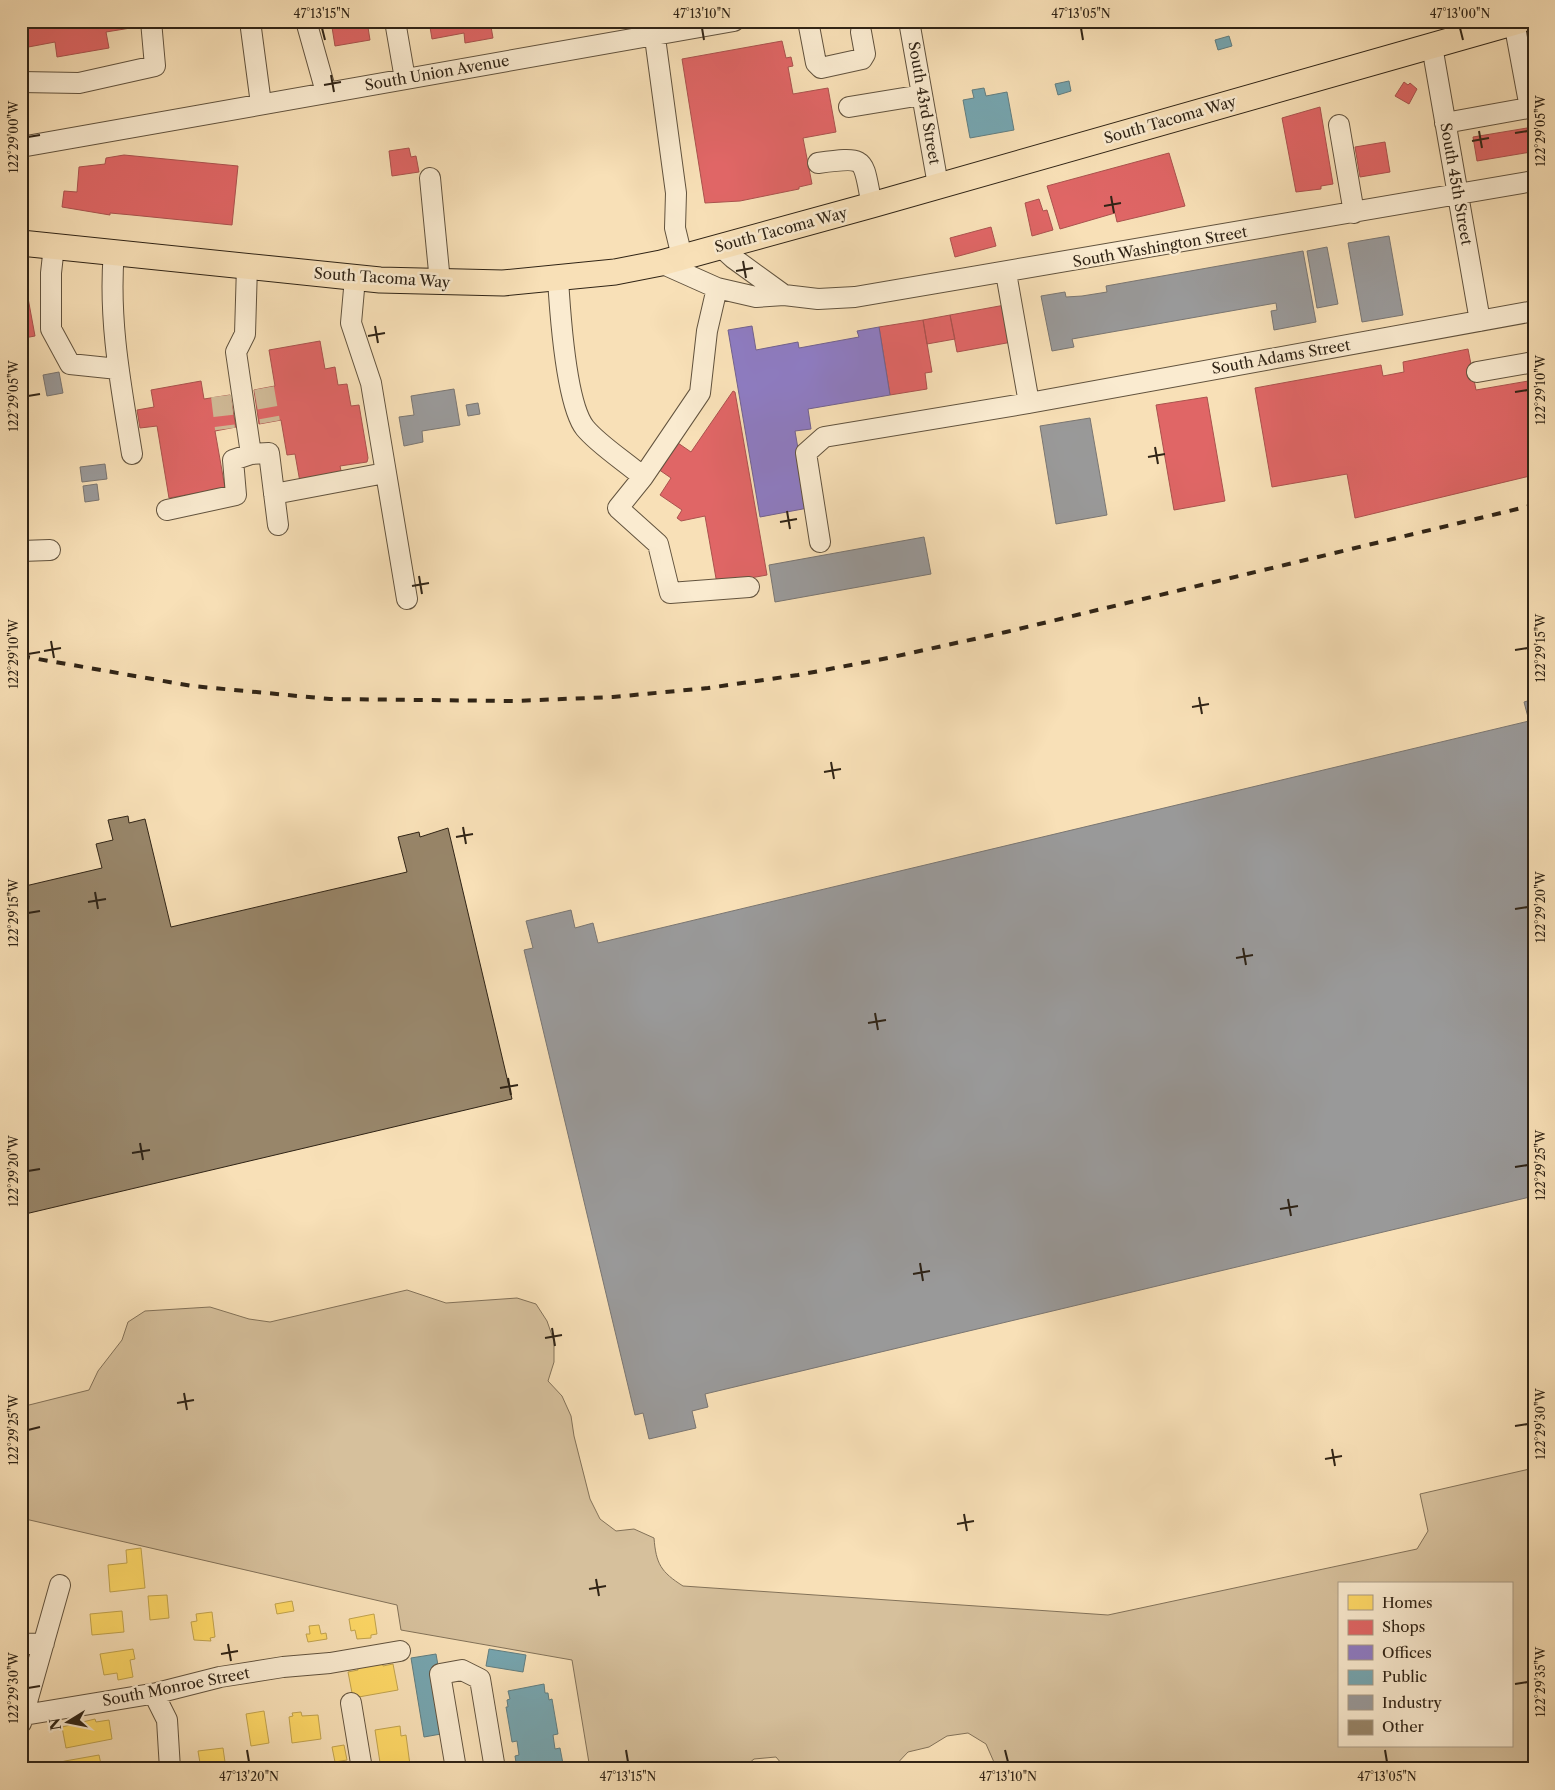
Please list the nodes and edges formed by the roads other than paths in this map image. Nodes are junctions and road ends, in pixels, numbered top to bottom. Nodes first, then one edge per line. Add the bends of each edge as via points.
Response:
1 (150, 21) edge
2 (250, 21) edge
3 (306, 21) edge
4 (395, 21) edge
5 (733, 21) edge
6 (808, 21) edge
7 (909, 21) edge
8 (1517, 22) edge
9 (653, 28) edge
10 (861, 32) dead end
11 (1432, 46) junction
12 (405, 79) junction
13 (21, 82) edge
14 (326, 92) junction
15 (922, 95) junction
16 (261, 104) junction
17 (849, 107) dead end
18 (1532, 107) edge
19 (1445, 123) junction
20 (1339, 125) dead end
21 (21, 147) edge
22 (818, 163) dead end
23 (430, 178) dead end
24 (1534, 181) edge
25 (938, 185) junction
26 (1458, 194) junction
27 (872, 205) junction
28 (1354, 213) junction
29 (21, 243) edge
30 (54, 246) junction
31 (721, 247) junction
32 (114, 252) junction
33 (672, 260) junction
34 (247, 266) junction
35 (1006, 273) junction
36 (355, 278) junction
37 (558, 278) junction
38 (440, 282) junction
39 (717, 288) junction
40 (784, 295) junction
41 (1534, 311) edge
42 (1480, 321) junction
43 (1534, 362) edge
44 (118, 369) junction
45 (1477, 372) dead end
46 (1029, 403) junction
47 (132, 454) dead end
48 (251, 454) junction
49 (385, 473) junction
50 (643, 477) junction
51 (274, 494) junction
52 (167, 510) dead end
53 (278, 525) dead end
54 (820, 542) dead end
55 (50, 550) dead end
56 (21, 551) edge
57 (748, 587) dead end
58 (407, 599) dead end
59 (60, 1585) dead end
60 (44, 1643) junction
61 (21, 1644) edge
62 (400, 1651) dead end
63 (154, 1694) junction
64 (351, 1704) dead end
65 (22, 1719) edge
66 (170, 1769) edge
67 (362, 1769) edge
68 (456, 1769) edge
69 (495, 1769) edge

1 - 13 street via 155,66 79,83
2 - 16 street
3 - 14 street
4 - 12 street
5 - 9 street, South Union Avenue
6 - 10 street via 816,63 821,68 862,59 865,54
7 - 15 street, South 43rd Street
8 - 11 main road, South Tacoma Way
8 - 18 street
9 - 12 street, South Union Avenue
9 - 33 street via 676,193
11 - 19 street, South 45th Street
11 - 25 main road, South Tacoma Way
12 - 14 street, South Union Avenue
14 - 16 street, South Union Avenue
15 - 17 street
15 - 25 street, South 43rd Street
16 - 21 street, South Union Avenue
18 - 19 street
19 - 26 street, South 45th Street
20 - 28 street
22 - 27 street via 851,159 858,162 864,167
23 - 38 street
24 - 26 street, South Washington Street
25 - 27 main road, South Tacoma Way
26 - 28 street, South Washington Street
26 - 42 street, South 45th Street
27 - 31 main road, South Tacoma Way
28 - 35 street, South Washington Street
29 - 30 main road, South Tacoma Way
30 - 32 main road, South Tacoma Way
30 - 44 street via 51,330 70,364
31 - 33 main road, South Tacoma Way
31 - 40 street, South Washington Street
32 - 34 main road, South Tacoma Way
32 - 44 street via 111,287
33 - 37 main road, South Tacoma Way
33 - 39 street, South Washington Street
34 - 36 main road, South Tacoma Way
34 - 48 street via 245,334 236,352
35 - 40 street, South Washington Street via 863,296 818,299
35 - 46 street
36 - 38 main road, South Tacoma Way
36 - 49 street via 351,323 371,383
37 - 38 main road, South Tacoma Way via 503,283
37 - 50 street via 562,332 576,414 586,429
39 - 40 street, South Washington Street via 756,296
39 - 50 street via 707,331 700,394
41 - 42 street, South Adams Street
42 - 46 street, South Adams Street
43 - 45 street
44 - 47 street
46 - 54 street, South Adams Street via 824,437 806,454
48 - 51 street via 269,453
48 - 52 street via 233,460 236,495
49 - 51 street
49 - 58 street
50 - 57 street via 618,508 658,544 670,593
51 - 53 street
55 - 56 street
59 - 60 street
60 - 61 street
60 - 65 street
62 - 63 street, South Monroe Street via 220,1677
63 - 65 street, South Monroe Street via 106,1700
63 - 66 street via 167,1720
64 - 67 street
68 - 69 street via 440,1674 462,1670 480,1679

